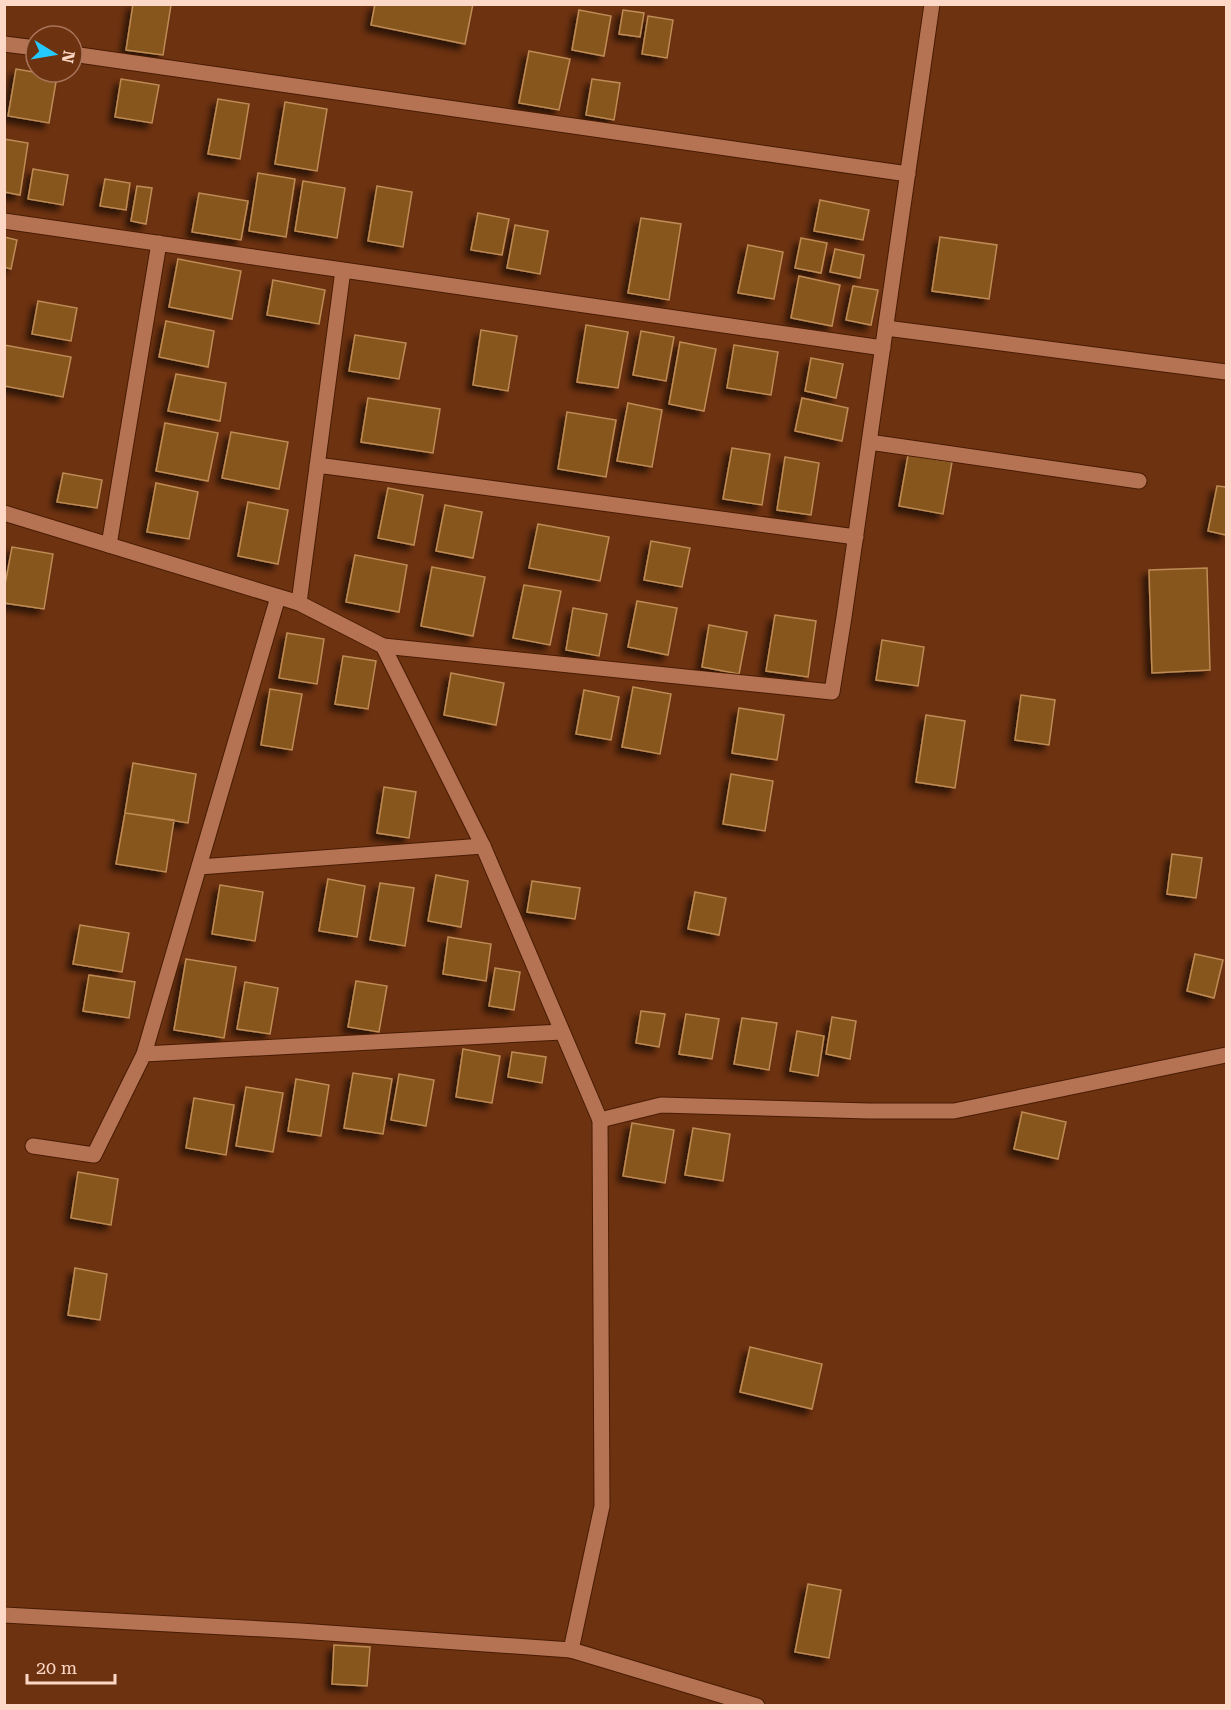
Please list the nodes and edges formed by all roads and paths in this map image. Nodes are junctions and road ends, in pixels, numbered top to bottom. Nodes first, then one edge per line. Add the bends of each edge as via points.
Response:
1 (932, 4) edge
2 (4, 44) edge
3 (24, 46) edge
4 (84, 56) edge
5 (908, 174) junction
6 (4, 221) edge
7 (159, 243) junction
8 (343, 270) junction
9 (886, 328) junction
10 (883, 348) junction
11 (1227, 372) edge
12 (869, 442) junction
13 (317, 465) junction
14 (1139, 481) dead end
15 (4, 513) edge
16 (856, 537) junction
17 (109, 545) junction
18 (278, 597) junction
19 (299, 603) junction
20 (383, 646) junction
21 (483, 846) junction
22 (199, 867) junction
23 (562, 1032) junction
24 (144, 1054) junction
25 (1227, 1054) edge
26 (600, 1120) junction
27 (33, 1146) dead end
28 (4, 1615) edge
29 (571, 1650) junction
30 (757, 1706) edge

1 - 5 street
2 - 3 street
4 - 5 street
5 - 9 street
6 - 7 street
7 - 8 street
7 - 17 street
8 - 10 street
8 - 13 street
9 - 10 street
9 - 11 street
10 - 12 street
12 - 14 street
12 - 16 street
13 - 16 street
13 - 19 street
15 - 17 street
16 - 20 street via 832,692
17 - 18 street
18 - 19 street
18 - 22 street
19 - 20 street
20 - 21 street
21 - 22 street
21 - 23 street
22 - 24 street
23 - 24 street
23 - 26 street
24 - 27 street via 94,1155
25 - 26 street via 954,1111 661,1105
26 - 29 street via 602,1506
28 - 29 street
29 - 30 street

